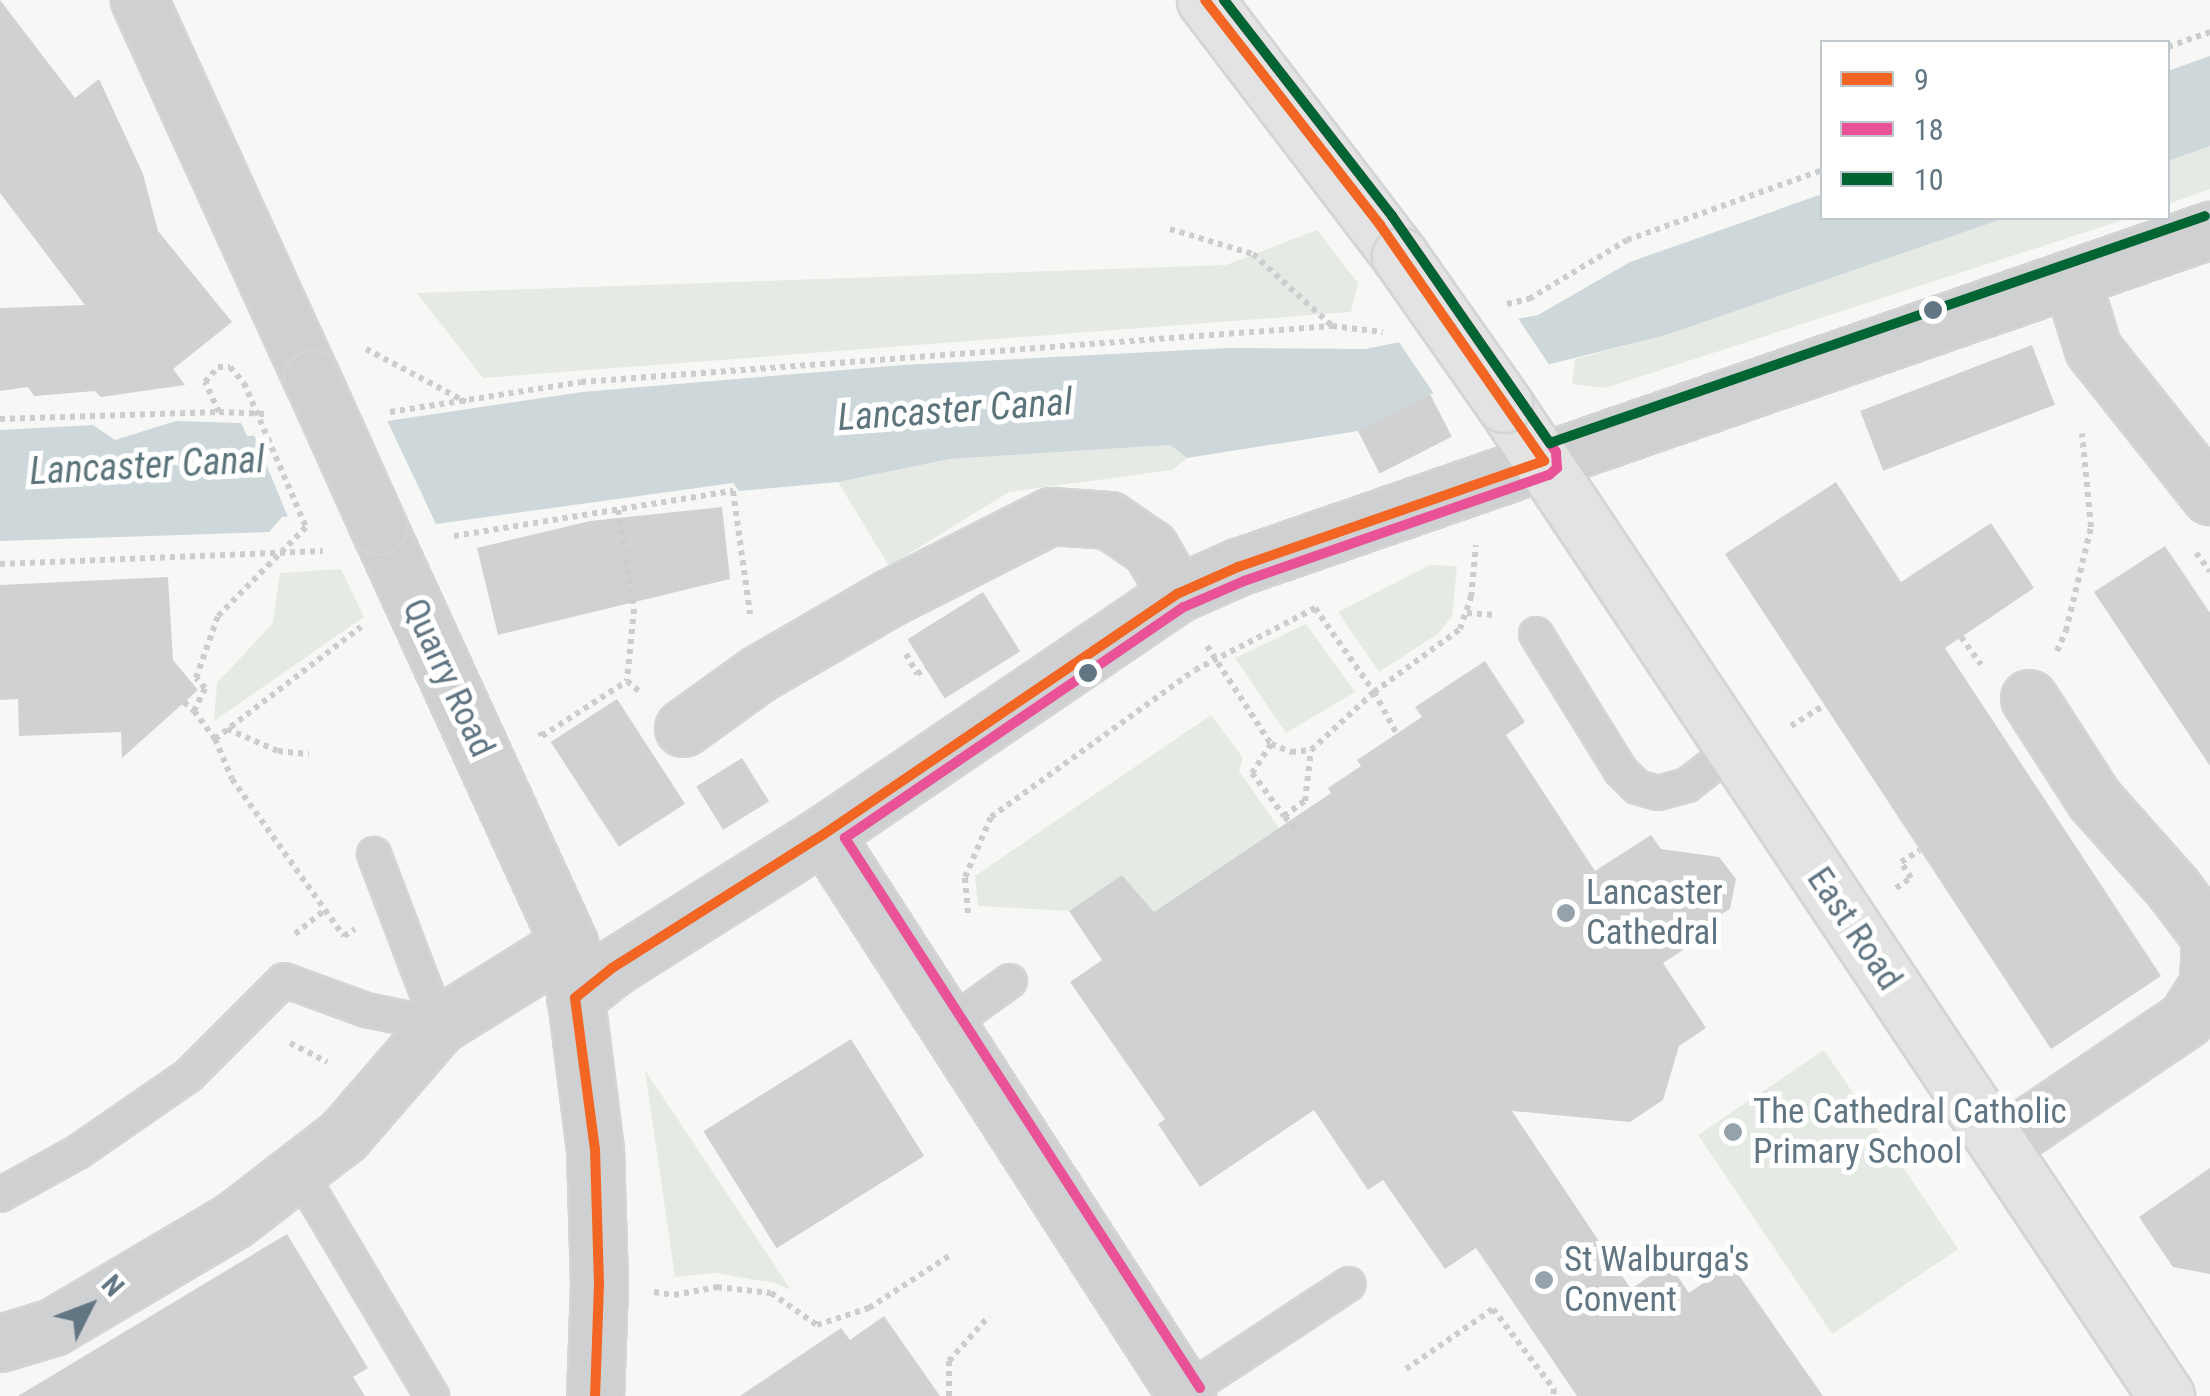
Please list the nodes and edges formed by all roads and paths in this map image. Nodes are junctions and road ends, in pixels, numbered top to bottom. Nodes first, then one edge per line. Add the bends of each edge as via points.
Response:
1 (140, 0) edge
2 (1205, 0) edge
3 (2210, 32) edge
4 (2170, 47) edge
5 (1820, 171) edge
6 (1170, 229) dead end
7 (2210, 230) edge
8 (2071, 278) junction
9 (1492, 307) dead end
10 (1332, 326) junction
11 (1400, 328) dead end
12 (2094, 349) junction
13 (308, 368) junction
14 (0, 420) edge
15 (1544, 462) junction
16 (2210, 496) edge
17 (618, 510) junction
18 (454, 536) dead end
19 (382, 537) junction
20 (283, 552) junction
21 (0, 564) edge
22 (1474, 565) dead end
23 (1176, 594) junction
24 (1315, 608) dead end
25 (366, 624) dead end
26 (1536, 634) dead end
27 (1215, 658) junction
28 (758, 674) junction
29 (627, 681) dead end
30 (1374, 692) junction
31 (2029, 698) joint
32 (184, 702) dead end
33 (194, 711) junction
34 (582, 711) dead end
35 (556, 727) dead end
36 (683, 728) dead end
37 (227, 730) junction
38 (1397, 734) dead end
39 (215, 739) junction
40 (1272, 744) junction
41 (1734, 749) junction
42 (1311, 750) junction
43 (309, 754) dead end
44 (1284, 816) junction
45 (1295, 828) dead end
46 (824, 834) junction
47 (374, 854) dead end
48 (326, 910) junction
49 (968, 913) dead end
50 (360, 926) dead end
51 (282, 944) dead end
52 (569, 944) junction
53 (1010, 981) dead end
54 (575, 998) junction
55 (439, 1025) junction
56 (949, 1025) junction
57 (280, 1038) dead end
58 (338, 1068) dead end
59 (2000, 1145) junction
60 (299, 1172) junction
61 (0, 1194) edge
62 (952, 1254) dead end
63 (599, 1284) junction
64 (1349, 1284) dead end
65 (989, 1316) dead end
66 (0, 1344) edge
67 (1406, 1369) dead end
68 (1186, 1394) edge
69 (432, 1396) edge
70 (595, 1396) edge
71 (949, 1396) edge
72 (1554, 1396) edge
73 (2166, 1396) edge

1 - 13 street, Quarry Road
2 - 15 street, East Road, bridge via 1400,256
3 - 4 path
5 - 9 path via 1627,240 1529,299
6 - 10 path via 1253,254
7 - 8 street
8 - 12 street
8 - 15 street
10 - 11 path
10 - 13 path via 581,382 467,402 352,341
12 - 16 street
12 - 31 path via 2079,408 2091,528 2066,631
13 - 19 street, Quarry Road, bridge
14 - 20 path, bridge via 218,412 205,382 218,366 230,367 244,383 306,528
15 - 23 street
15 - 41 street, East Road
17 - 18 path
17 - 28 path via 733,490
17 - 29 path via 634,609
19 - 20 path
19 - 52 street, Quarry Road
20 - 21 path
20 - 33 path via 218,616 192,678 206,688
22 - 30 path via 1460,629
23 - 27 path
23 - 28 street via 1150,548 1110,520 1051,516
23 - 46 street
24 - 30 path
25 - 37 path
26 - 41 lane via 1637,787 1658,792 1687,784
27 - 40 path
27 - 49 path via 991,817 965,877
28 - 36 street
30 - 38 path
30 - 42 path
31 - 59 street via 2094,799 2210,937 2208,984 2186,1019
32 - 33 path
33 - 39 path
34 - 35 path
37 - 39 path
37 - 43 path via 278,751
39 - 48 path via 232,779
40 - 42 path via 1291,752
40 - 44 path via 1252,773
41 - 59 street, East Road
42 - 44 path via 1304,801
44 - 45 path
46 - 54 street
46 - 56 street
47 - 55 lane
48 - 50 path via 344,936
48 - 51 path
52 - 54 street, Quarry Road
52 - 55 street
53 - 56 lane
54 - 63 street, Quarry Road via 595,1149
55 - 60 street via 344,1135
55 - 61 lane via 366,1010 284,980 190,1074 78,1152
56 - 68 street
57 - 58 path
59 - 73 street, East Road
60 - 66 street via 234,1220 53,1327
60 - 69 lane
62 - 63 path via 869,1308 817,1325 771,1294 717,1288 674,1294
63 - 70 street, Quarry Road
64 - 68 lane
65 - 71 path via 948,1361
67 - 72 path via 1494,1309

